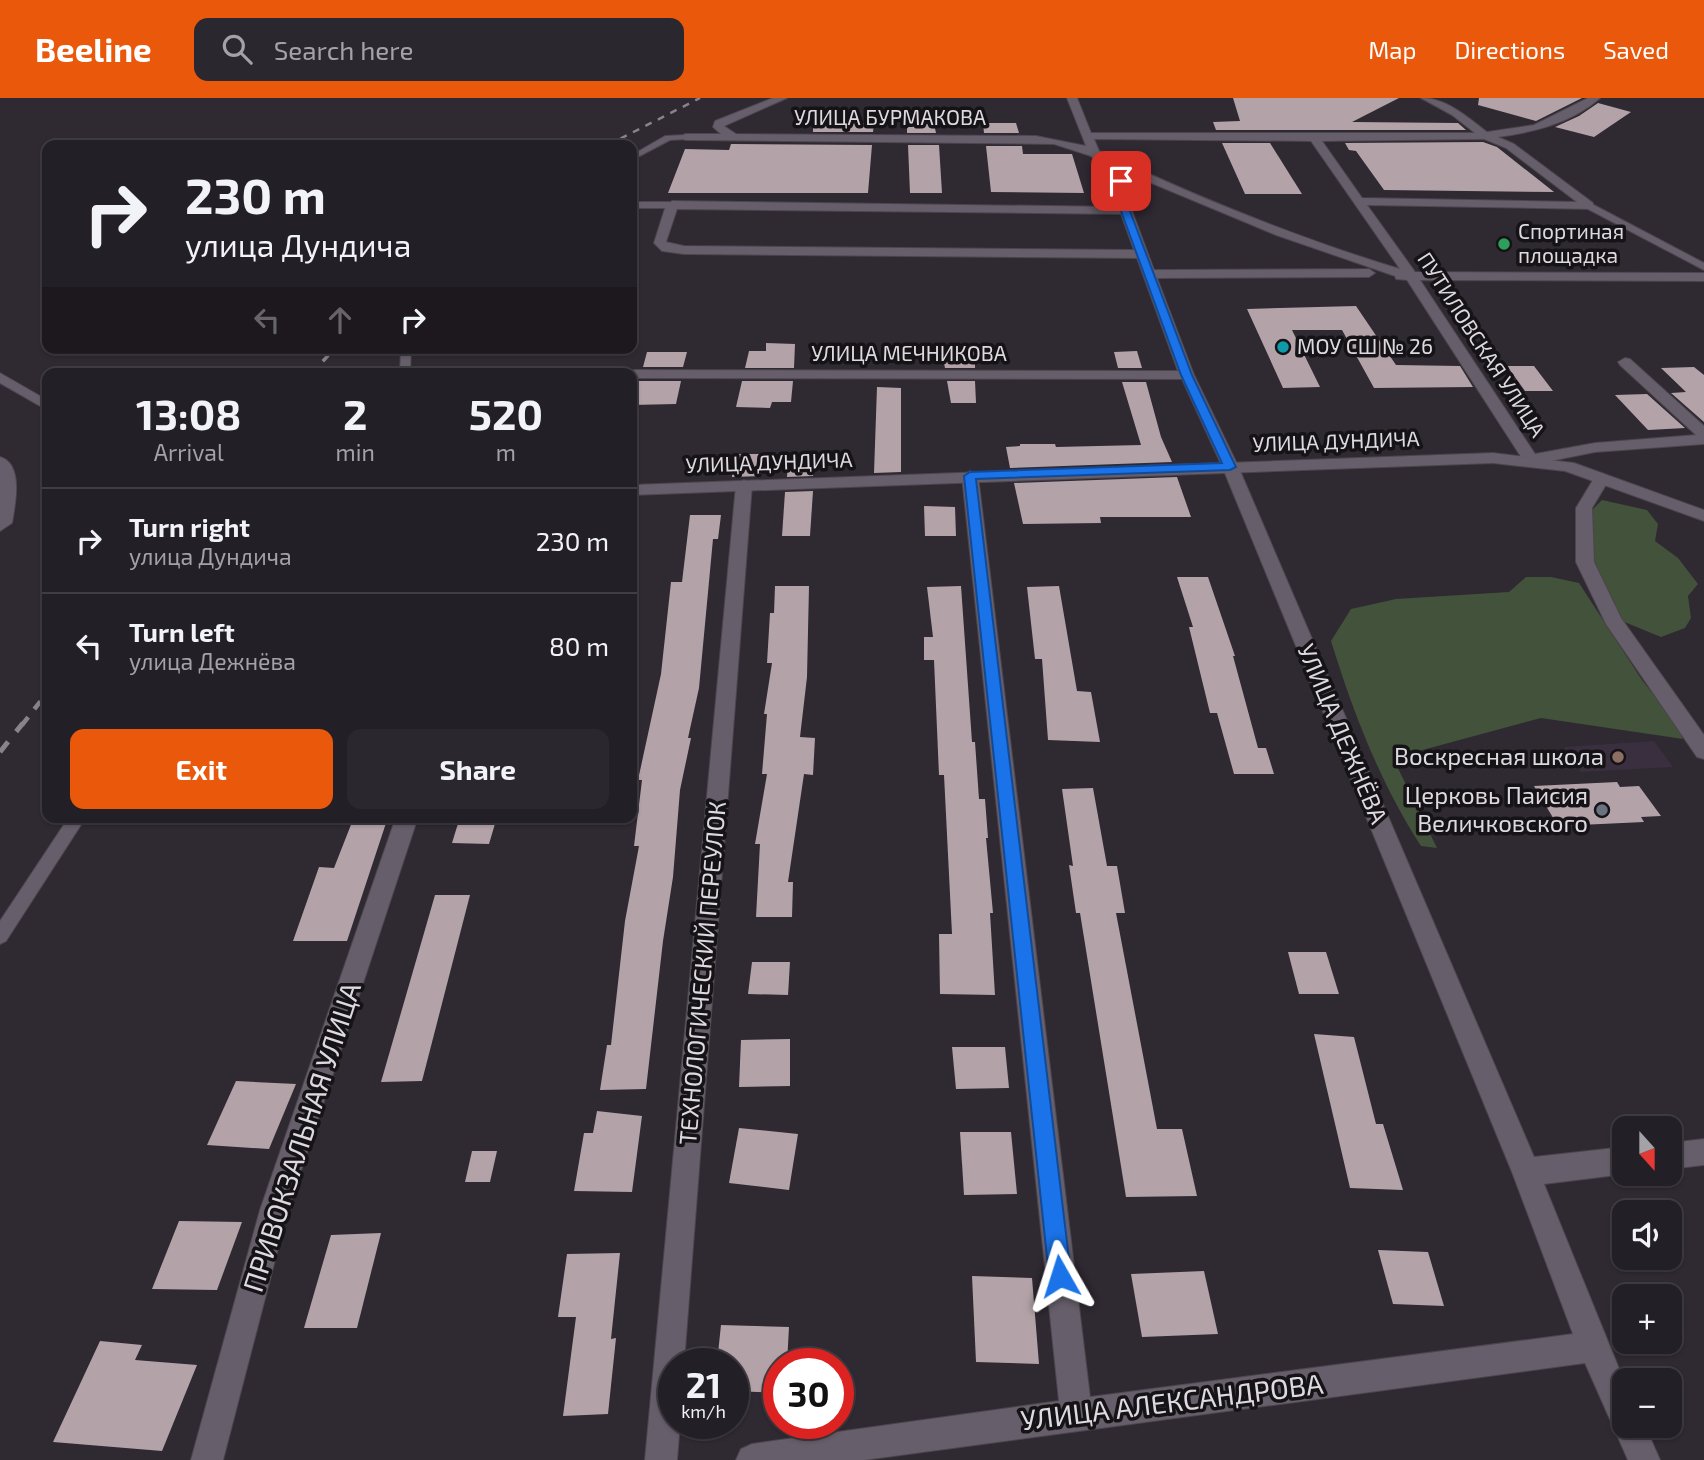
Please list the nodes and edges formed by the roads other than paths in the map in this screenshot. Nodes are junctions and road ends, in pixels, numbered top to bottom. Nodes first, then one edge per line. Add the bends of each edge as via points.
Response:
1 (782, 98) edge
2 (1072, 98) edge
3 (1426, 98) edge
4 (1595, 98) edge
5 (1485, 136) junction
6 (685, 137) joint
7 (733, 137) junction
8 (1314, 138) junction
9 (1091, 143) junction
10 (637, 155) edge
11 (1356, 201) junction
12 (637, 205) edge
13 (672, 205) junction
14 (1589, 206) junction
15 (1126, 211) junction
16 (1142, 254) junction
17 (1704, 267) edge
18 (1151, 274) junction
19 (1704, 276) edge
20 (1412, 277) junction
21 (1625, 362) dead end
22 (637, 374) edge
23 (1187, 375) junction
24 (0, 377) edge
25 (42, 403) edge
26 (1704, 436) edge
27 (1531, 460) junction
28 (0, 462) edge
29 (1230, 467) junction
30 (970, 476) junction
31 (1602, 478) junction
32 (744, 485) junction
33 (637, 490) edge
34 (1704, 516) edge
35 (0, 526) edge
36 (1704, 751) edge
37 (74, 823) edge
38 (405, 823) edge
39 (0, 936) edge
40 (1704, 1152) edge
41 (1682, 1155) edge
42 (1612, 1162) edge
43 (1526, 1172) junction
44 (1593, 1347) junction
45 (1612, 1389) edge
46 (1076, 1414) junction
47 (1634, 1438) edge
48 (207, 1460) edge
49 (661, 1460) edge
50 (752, 1460) edge
51 (1644, 1460) edge

1 - 7 street via 719,123 718,127
2 - 9 street, УЛИЦА ДЕЖНЁВА
3 - 5 street via 1456,113
4 - 5 street, УЛИЦА БУРМАКОВА via 1536,128
5 - 8 street, УЛИЦА БУРМАКОВА
5 - 14 street via 1510,146
6 - 7 street, УЛИЦА БУРМАКОВА
6 - 10 lane via 668,138
7 - 9 street, УЛИЦА БУРМАКОВА
8 - 9 street, УЛИЦА БУРМАКОВА
8 - 11 street, ПУТИЛОВСКАЯ УЛИЦА
9 - 15 street, УЛИЦА ДЕЖНЁВА via 1126,187
9 - 20 street via 1173,189 1352,260
11 - 14 street
11 - 20 street, ПУТИЛОВСКАЯ УЛИЦА
12 - 13 lane
13 - 15 street
13 - 16 street via 660,243 684,250
14 - 17 lane
15 - 16 street, УЛИЦА ДЕЖНЁВА
16 - 18 street, УЛИЦА ДЕЖНЁВА
18 - 20 street via 1349,271
18 - 23 street, УЛИЦА ДЕЖНЁВА
19 - 20 street
20 - 27 street, ПУТИЛОВСКАЯ УЛИЦА
21 - 26 street
22 - 23 street, УЛИЦА МЕЧНИКОВА
23 - 29 street, УЛИЦА ДЕЖНЁВА
24 - 25 street
26 - 27 street, УЛИЦА ДУНДИЧА via 1596,446
27 - 29 street, УЛИЦА ДУНДИЧА
27 - 31 street, ПУТИЛОВСКАЯ УЛИЦА via 1569,466
28 - 35 street via 10,486
29 - 30 street, УЛИЦА ДУНДИЧА
29 - 43 street, УЛИЦА ДЕЖНЁВА
30 - 32 street, УЛИЦА ДУНДИЧА
30 - 46 street
31 - 34 street, ПУТИЛОВСКАЯ УЛИЦА
31 - 36 street via 1584,508 1585,562 1614,620
32 - 33 street, УЛИЦА ДУНДИЧА
32 - 49 street, ТЕХНОЛОГИЧЕСКИЙ ПЕРЕУЛОК
37 - 39 lane
38 - 48 street, ПРИВОКЗАЛЬНАЯ УЛИЦА via 274,1210
40 - 41 street
42 - 43 street
43 - 44 street, УЛИЦА ДЕЖНЁВА
44 - 45 street, УЛИЦА ДЕЖНЁВА
44 - 46 street, УЛИЦА АЛЕКСАНДРОВА
46 - 50 street, УЛИЦА АЛЕКСАНДРОВА
47 - 51 street

